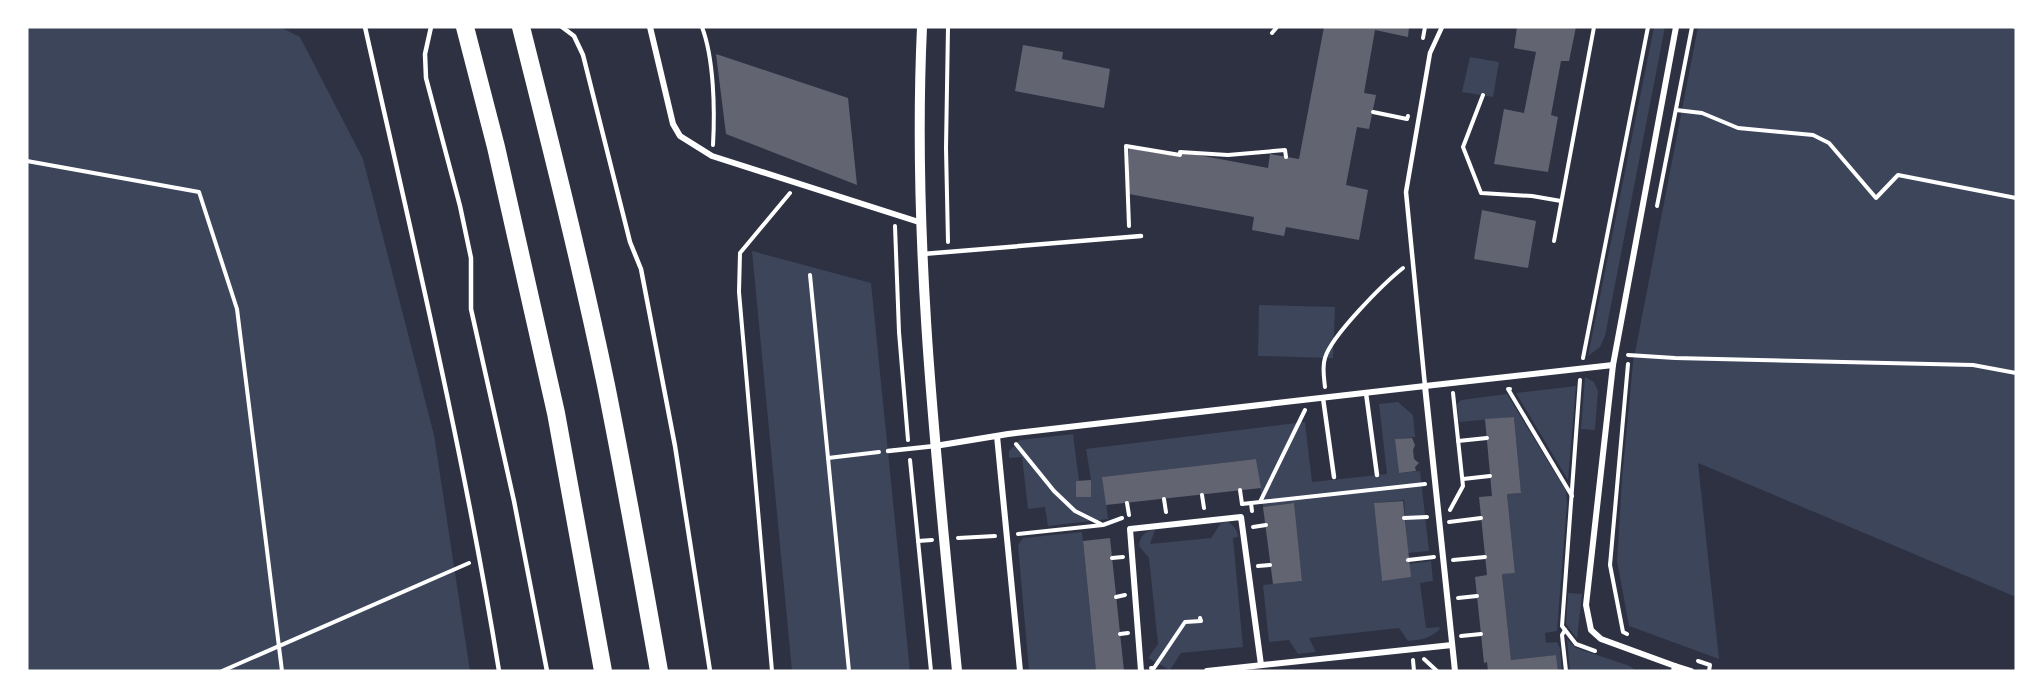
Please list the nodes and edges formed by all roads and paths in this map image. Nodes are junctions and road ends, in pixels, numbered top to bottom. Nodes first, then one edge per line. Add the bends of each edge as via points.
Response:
1 (365, 27) edge
2 (431, 27) edge
3 (465, 27) edge
4 (521, 27) edge
5 (562, 27) edge
6 (650, 27) edge
7 (702, 27) edge
8 (922, 27) edge
9 (948, 27) edge
10 (1277, 27) edge
11 (1425, 27) edge
12 (1442, 27) edge
13 (1594, 27) edge
14 (1648, 27) edge
15 (1676, 27) edge
16 (1692, 27) edge
17 (1272, 33) dead end
18 (1422, 42) dead end
19 (1483, 95) dead end
20 (1409, 108) dead end
21 (1676, 110) junction
22 (1372, 112) dead end
23 (712, 156) junction
24 (1286, 157) dead end
25 (27, 161) edge
26 (799, 184) junction
27 (2016, 200) edge
28 (1561, 201) junction
29 (1655, 215) dead end
30 (922, 223) junction
31 (1129, 226) dead end
32 (1141, 236) dead end
33 (1554, 241) dead end
34 (948, 243) dead end
35 (923, 254) junction
36 (1413, 260) junction
37 (810, 275) dead end
38 (1613, 365) junction
39 (1582, 367) junction
40 (2016, 373) edge
41 (1451, 382) junction
42 (1569, 382) dead end
43 (1425, 386) junction
44 (1325, 388) dead end
45 (1518, 388) dead end
46 (1366, 393) junction
47 (1323, 398) junction
48 (1324, 406) junction
49 (1008, 434) junction
50 (997, 436) junction
51 (1487, 438) dead end
52 (1458, 441) junction
53 (935, 446) junction
54 (888, 451) joint
55 (828, 458) junction
56 (1377, 475) dead end
57 (1491, 476) dead end
58 (1334, 477) dead end
59 (1463, 479) junction
60 (1425, 484) dead end
61 (1240, 490) dead end
62 (1202, 495) dead end
63 (1572, 496) dead end
64 (1164, 499) dead end
65 (1260, 502) junction
66 (1127, 503) dead end
67 (1251, 503) dead end
68 (1242, 504) dead end
69 (1204, 508) dead end
70 (1166, 512) dead end
71 (1129, 515) dead end
72 (1440, 516) junction
73 (1404, 518) dead end
74 (1481, 518) dead end
75 (1449, 522) dead end
76 (1103, 525) dead end
77 (1443, 556) junction
78 (1123, 557) dead end
79 (1485, 557) dead end
80 (481, 558) junction
81 (1112, 558) dead end
82 (1408, 560) dead end
83 (1453, 560) dead end
84 (1477, 596) dead end
85 (1457, 598) dead end
86 (1200, 618) dead end
87 (1565, 630) dead end
88 (1634, 636) dead end
89 (280, 645) junction
90 (1452, 645) junction
91 (1689, 657) dead end
92 (1423, 658) dead end
93 (1261, 665) junction
94 (1675, 668) edge
95 (1141, 670) edge
96 (222, 671) edge
97 (282, 671) edge
98 (499, 671) edge
99 (547, 671) edge
100 (603, 671) edge
101 (659, 671) edge
102 (710, 671) edge
103 (772, 671) edge
104 (849, 671) edge
105 (957, 671) edge
106 (1020, 671) edge
107 (1207, 671) edge
108 (1437, 671) edge
109 (1455, 671) edge
110 (1566, 671) edge
111 (1690, 671) edge
112 (1709, 671) edge

1 - 80 lane
2 - 99 lane via 425,54 426,78 471,258 471,309
3 - 100 highway via 556,413
4 - 101 highway via 605,384
5 - 102 lane via 574,36 583,55 630,242 641,269 675,446
6 - 23 street via 673,124 680,136
7 - 23 path via 708,43 714,121
8 - 30 street
9 - 34 path
10 - 17 path
11 - 18 path
12 - 36 lane via 1430,53 1406,192
13 - 28 path
14 - 39 path
15 - 38 street
16 - 21 path
19 - 28 path via 1463,147 1481,193
20 - 22 path via 1407,119
21 - 27 path via 1702,113 1738,128 1813,135 1829,143 1876,198 1898,175
21 - 29 path
23 - 26 street
24 - 31 path via 1285,150 1180,155 1126,146
25 - 89 path via 200,192 237,309
26 - 30 street
26 - 103 path via 740,253 739,292
28 - 33 path
30 - 35 street
32 - 35 lane
35 - 53 street
36 - 43 lane
36 - 44 path via 1366,302 1334,343 1325,358
37 - 55 path
38 - 39 street
38 - 94 street via 1586,605 1591,630 1601,639
39 - 41 street
39 - 42 path via 1579,381
40 - 88 path via 1973,365 1629,355 1610,565 1623,632
41 - 43 street
41 - 52 path
43 - 46 street
43 - 72 street
45 - 63 path via 1508,389
46 - 47 street
46 - 56 lane
47 - 48 lane
47 - 49 street
48 - 58 lane
48 - 65 path via 1306,409
49 - 50 street
49 - 76 path via 1075,511
50 - 53 street
50 - 106 street
51 - 52 path
52 - 59 path
53 - 54 lane
53 - 105 street
54 - 55 path
55 - 104 path
57 - 59 path
59 - 72 path via 1448,514
60 - 65 path
61 - 68 path
62 - 69 path
64 - 70 path
65 - 67 path
66 - 71 path
72 - 73 path
72 - 77 street
74 - 75 path
77 - 82 path
77 - 90 street
78 - 81 path
79 - 83 path
80 - 89 path
80 - 98 lane
84 - 85 path
86 - 95 path via 1201,621 1185,622 1154,668
87 - 110 path via 1562,635
89 - 96 path
89 - 97 path
90 - 93 street
90 - 109 street
91 - 112 path via 1710,665
92 - 108 path
93 - 95 street via 1241,517 1130,529
93 - 107 street
94 - 111 street

